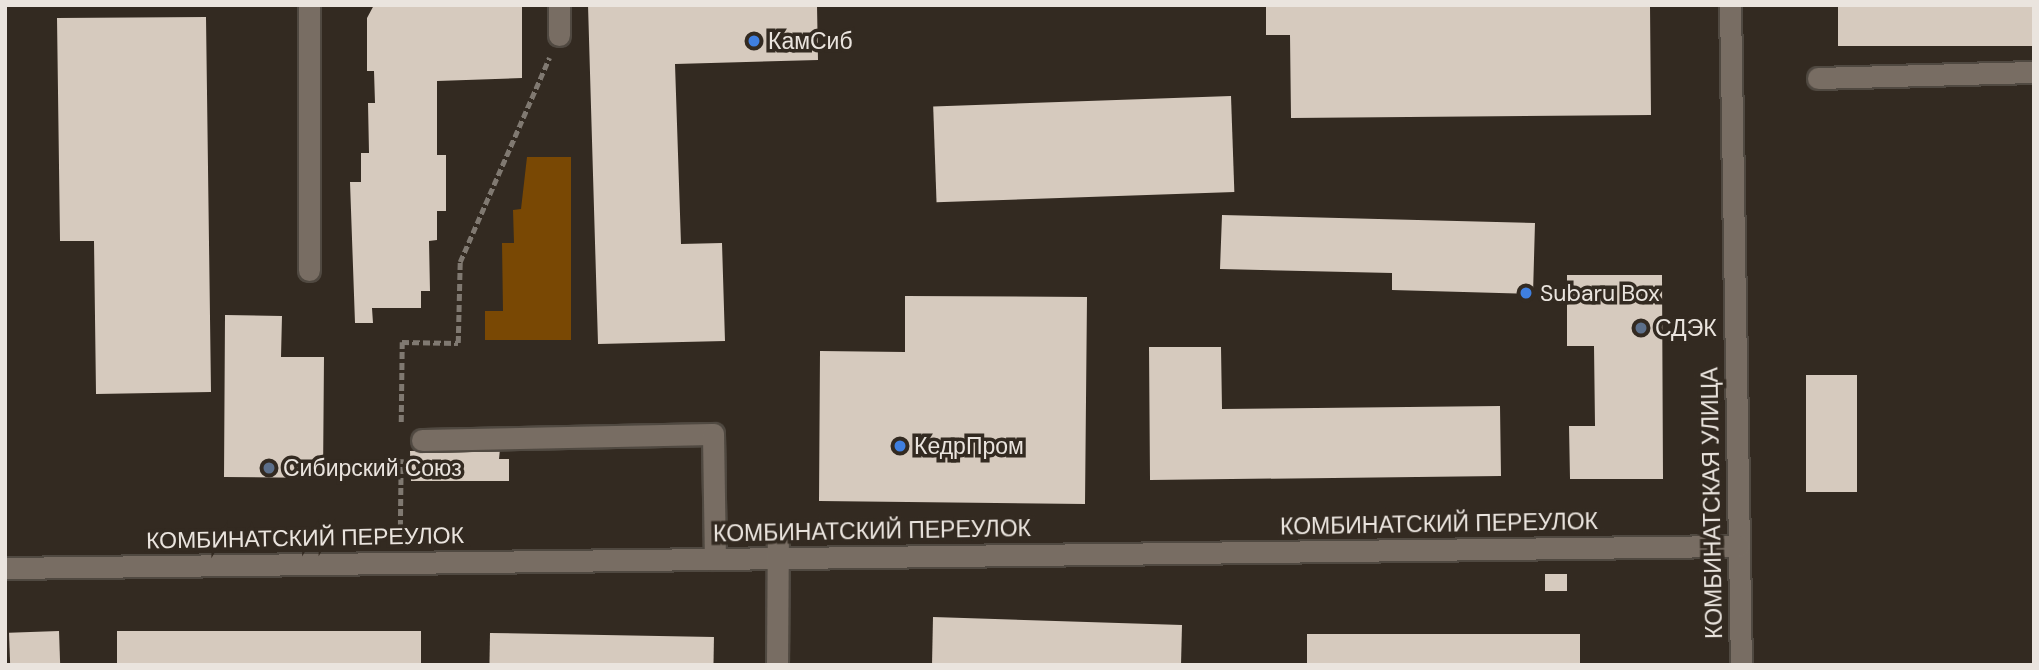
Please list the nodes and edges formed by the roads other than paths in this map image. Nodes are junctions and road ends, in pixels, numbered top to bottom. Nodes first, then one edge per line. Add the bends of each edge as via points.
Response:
1 (309, 5) edge
2 (559, 5) edge
3 (1730, 5) edge
4 (559, 35) road end
5 (2034, 72) edge
6 (1818, 78) dead end
7 (309, 270) dead end
8 (422, 440) dead end
9 (778, 536) dead end
10 (1739, 546) junction
11 (778, 558) junction
12 (716, 559) junction
13 (5, 568) edge
14 (777, 665) edge
15 (1741, 665) edge

1 - 7 street
2 - 4 street
3 - 10 street, КОМБИНАТСКАЯ УЛИЦА
5 - 6 street
8 - 12 street via 713,434
9 - 11 street
10 - 11 street, КОМБИНАТСКИЙ ПЕРЕУЛОК
10 - 15 street, КОМБИНАТСКАЯ УЛИЦА
11 - 12 street, КОМБИНАТСКИЙ ПЕРЕУЛОК
11 - 14 street
12 - 13 street, КОМБИНАТСКИЙ ПЕРЕУЛОК

